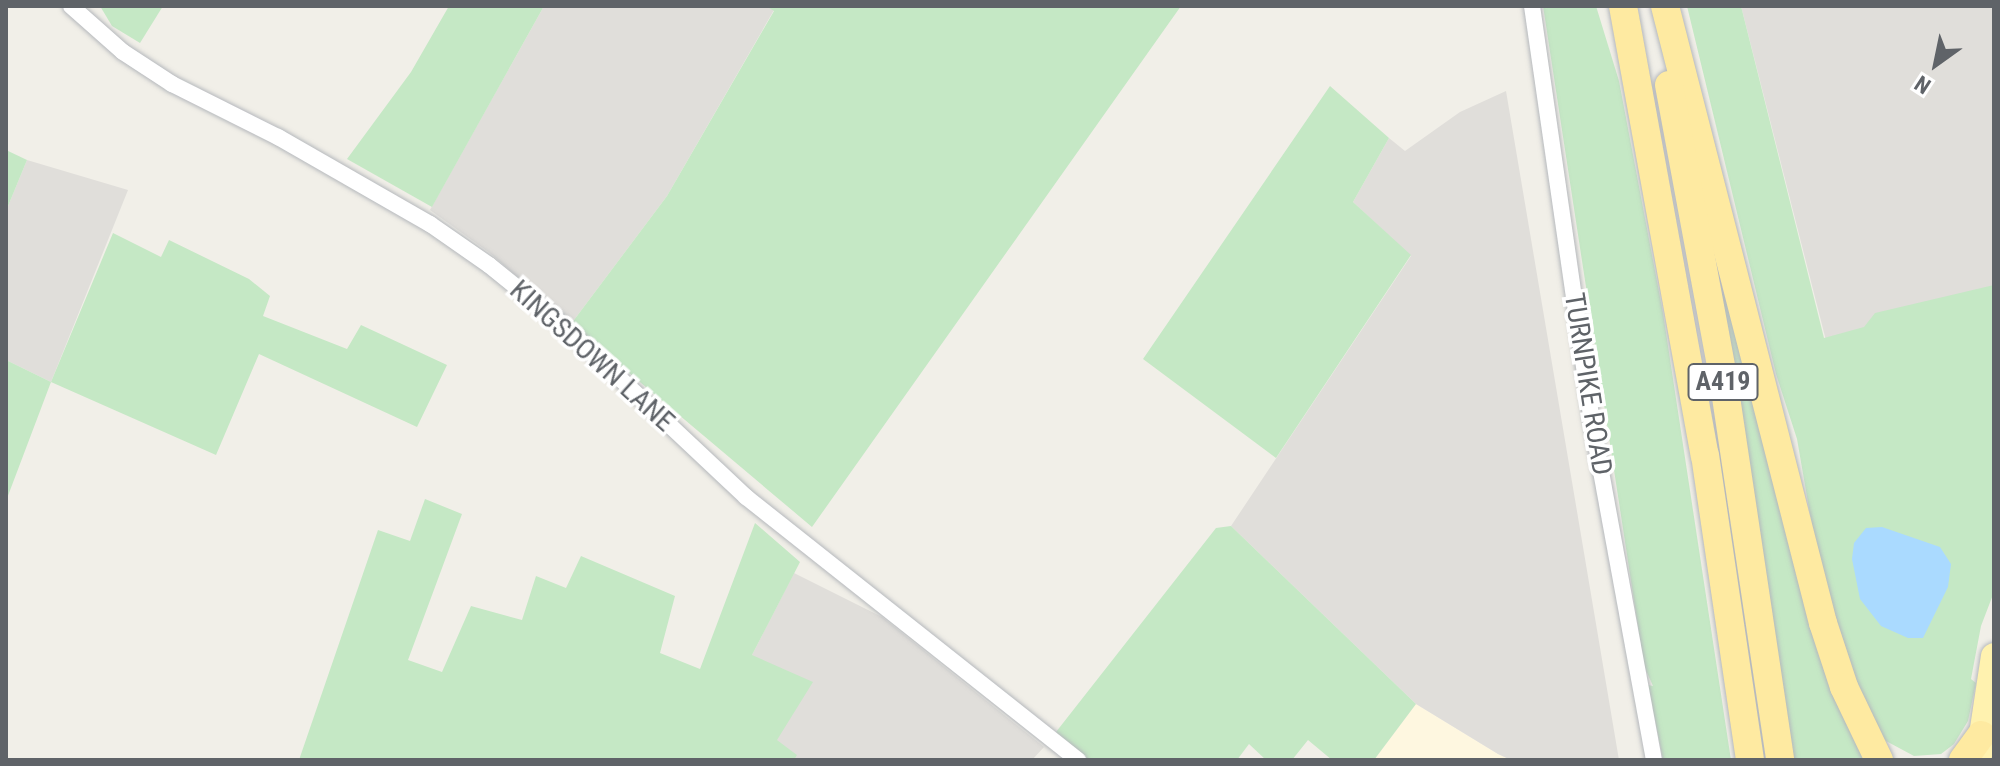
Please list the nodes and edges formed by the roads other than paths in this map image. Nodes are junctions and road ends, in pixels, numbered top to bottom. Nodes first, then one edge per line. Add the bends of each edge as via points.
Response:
1 (71, 6) edge
2 (1532, 6) edge
3 (1623, 6) edge
4 (1653, 6) edge
5 (1665, 6) edge
6 (1994, 656) edge
7 (1980, 747) edge
8 (1880, 759) edge
9 (1078, 760) edge
10 (1654, 760) edge
11 (1750, 760) edge
12 (1780, 760) edge
13 (1963, 760) edge

1 - 9 street, KINGSDOWN LANE via 123,52 172,84 278,137 430,224 489,265 563,325 746,497
2 - 10 street, TURNPIKE ROAD via 1591,417
3 - 11 highway, A419 via 1700,425
4 - 12 highway, A419 via 1723,377
5 - 8 highway, A419 via 1823,623 1844,687
6 - 7 main road
7 - 13 highway

